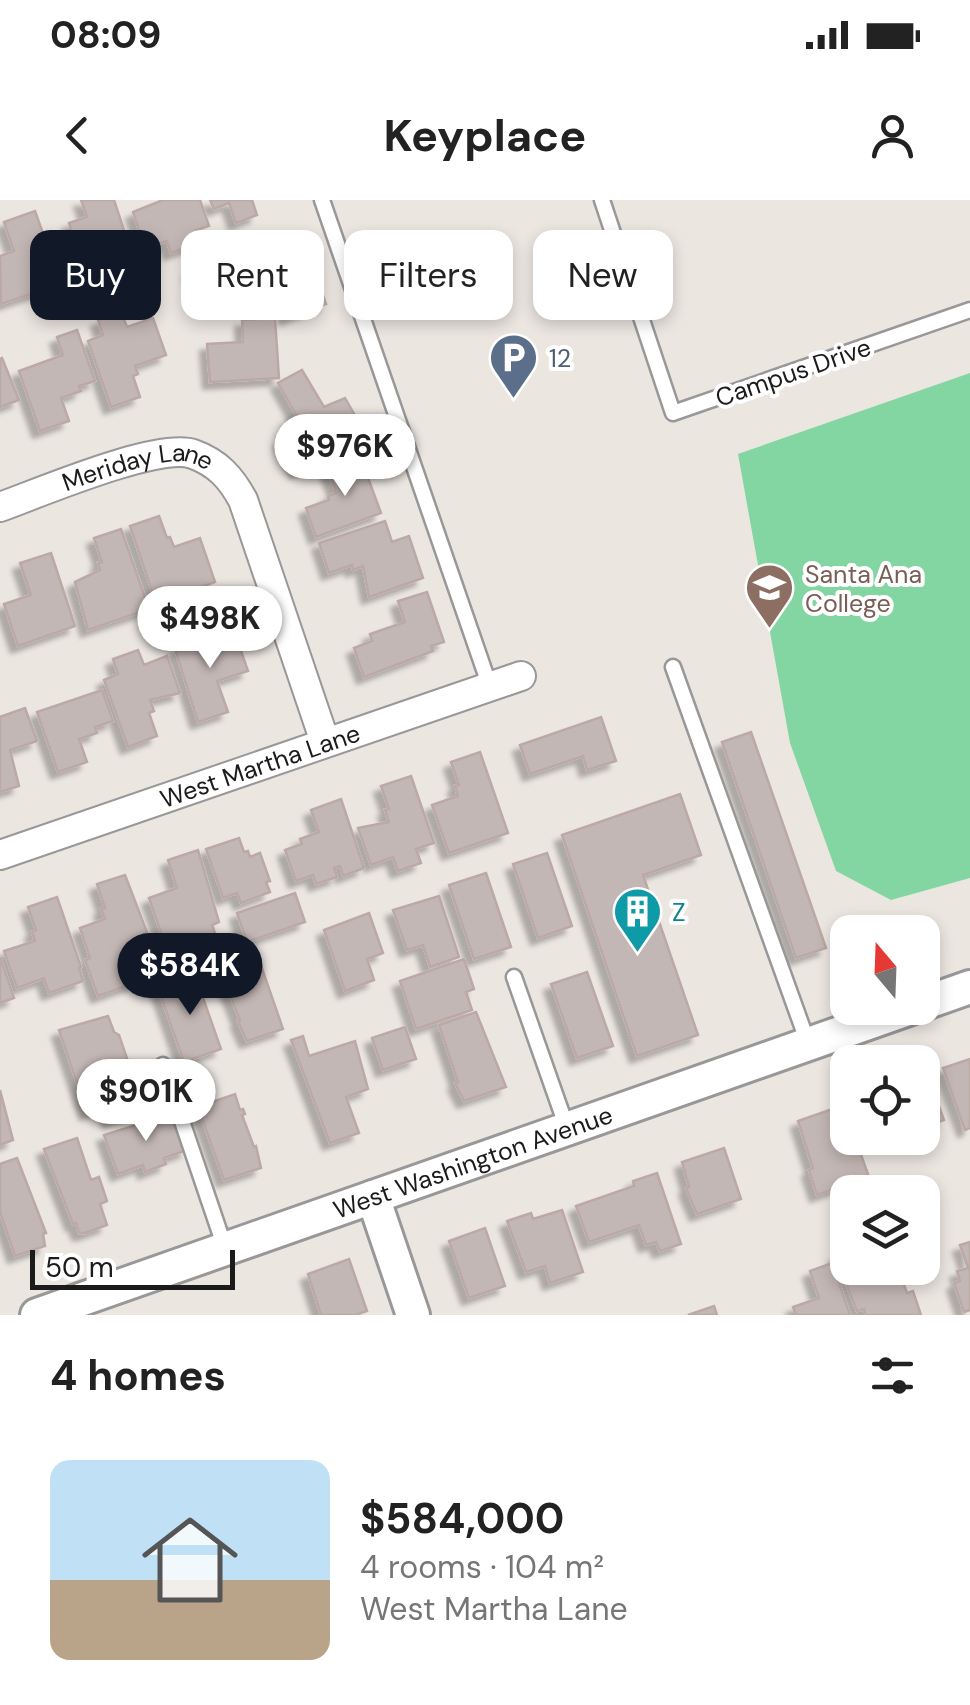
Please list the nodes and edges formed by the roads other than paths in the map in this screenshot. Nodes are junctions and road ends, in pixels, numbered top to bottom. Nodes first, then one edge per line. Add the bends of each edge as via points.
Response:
1 (322, 200) edge
2 (602, 200) edge
3 (970, 310) edge
4 (0, 507) edge
5 (672, 667) dead end
6 (521, 676) dead end
7 (490, 687) junction
8 (325, 742) junction
9 (0, 855) edge
10 (514, 976) dead end
11 (970, 987) edge
12 (940, 998) edge
13 (863, 1025) edge
14 (808, 1044) junction
15 (163, 1065) dead end
16 (567, 1129) junction
17 (374, 1197) junction
18 (226, 1249) junction
19 (38, 1315) edge
20 (413, 1315) edge

1 - 7 lane
2 - 3 lane, Campus Drive via 673,414
4 - 8 street, Meriday Lane via 156,453 191,453 229,474
5 - 14 lane
6 - 7 street, West Martha Lane
7 - 8 street, West Martha Lane
8 - 9 street, West Martha Lane
10 - 16 lane
11 - 12 street
13 - 14 street, West Washington Avenue
14 - 16 street, West Washington Avenue
15 - 18 lane
16 - 17 street, West Washington Avenue
17 - 18 street, West Washington Avenue
17 - 20 street
18 - 19 street, West Washington Avenue

